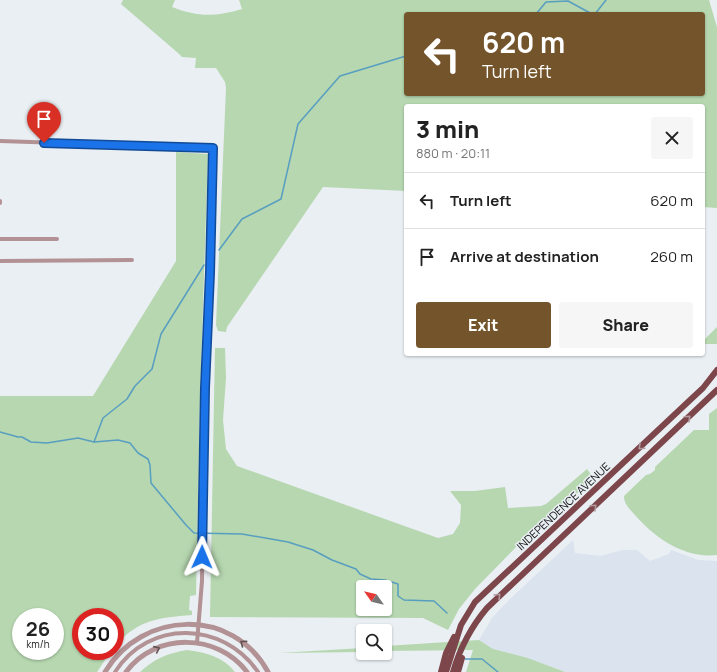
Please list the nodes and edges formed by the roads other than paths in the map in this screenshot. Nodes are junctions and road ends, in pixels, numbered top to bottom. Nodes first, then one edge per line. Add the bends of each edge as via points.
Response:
1 (0, 141) edge
2 (0, 239) edge
3 (57, 239) dead end
4 (132, 260) dead end
5 (0, 261) edge
6 (717, 370) edge
7 (717, 390) edge
8 (200, 624) junction
9 (461, 625) junction
10 (473, 625) junction
11 (198, 633) junction
12 (197, 643) junction
13 (105, 672) edge
14 (115, 672) edge
15 (126, 672) edge
16 (246, 672) edge
17 (258, 672) edge
18 (268, 672) edge
19 (441, 672) edge
20 (446, 672) edge
21 (453, 672) edge
22 (458, 672) edge

1 - 8 street via 213,148
2 - 3 street
4 - 5 street
6 -> 9 main road, INDEPENDENCE AVENUE via 703,388 487,590 469,609
10 -> 7 main road, INDEPENDENCE AVENUE via 499,595
8 - 11 street
8 - 13 street via 174,625 134,640 120,651
18 -> 8 street via 258,657 244,644 229,634
9 - 19 main road via 450,644
9 - 20 main road, INDEPENDENCE AVENUE
10 - 21 main road, INDEPENDENCE AVENUE
10 - 22 main road
11 - 12 street
11 - 14 street via 176,634 150,642 131,654
11 - 17 street via 231,645 249,660
15 -> 12 street via 141,657 153,650 176,642
12 - 16 street via 222,651 238,662

